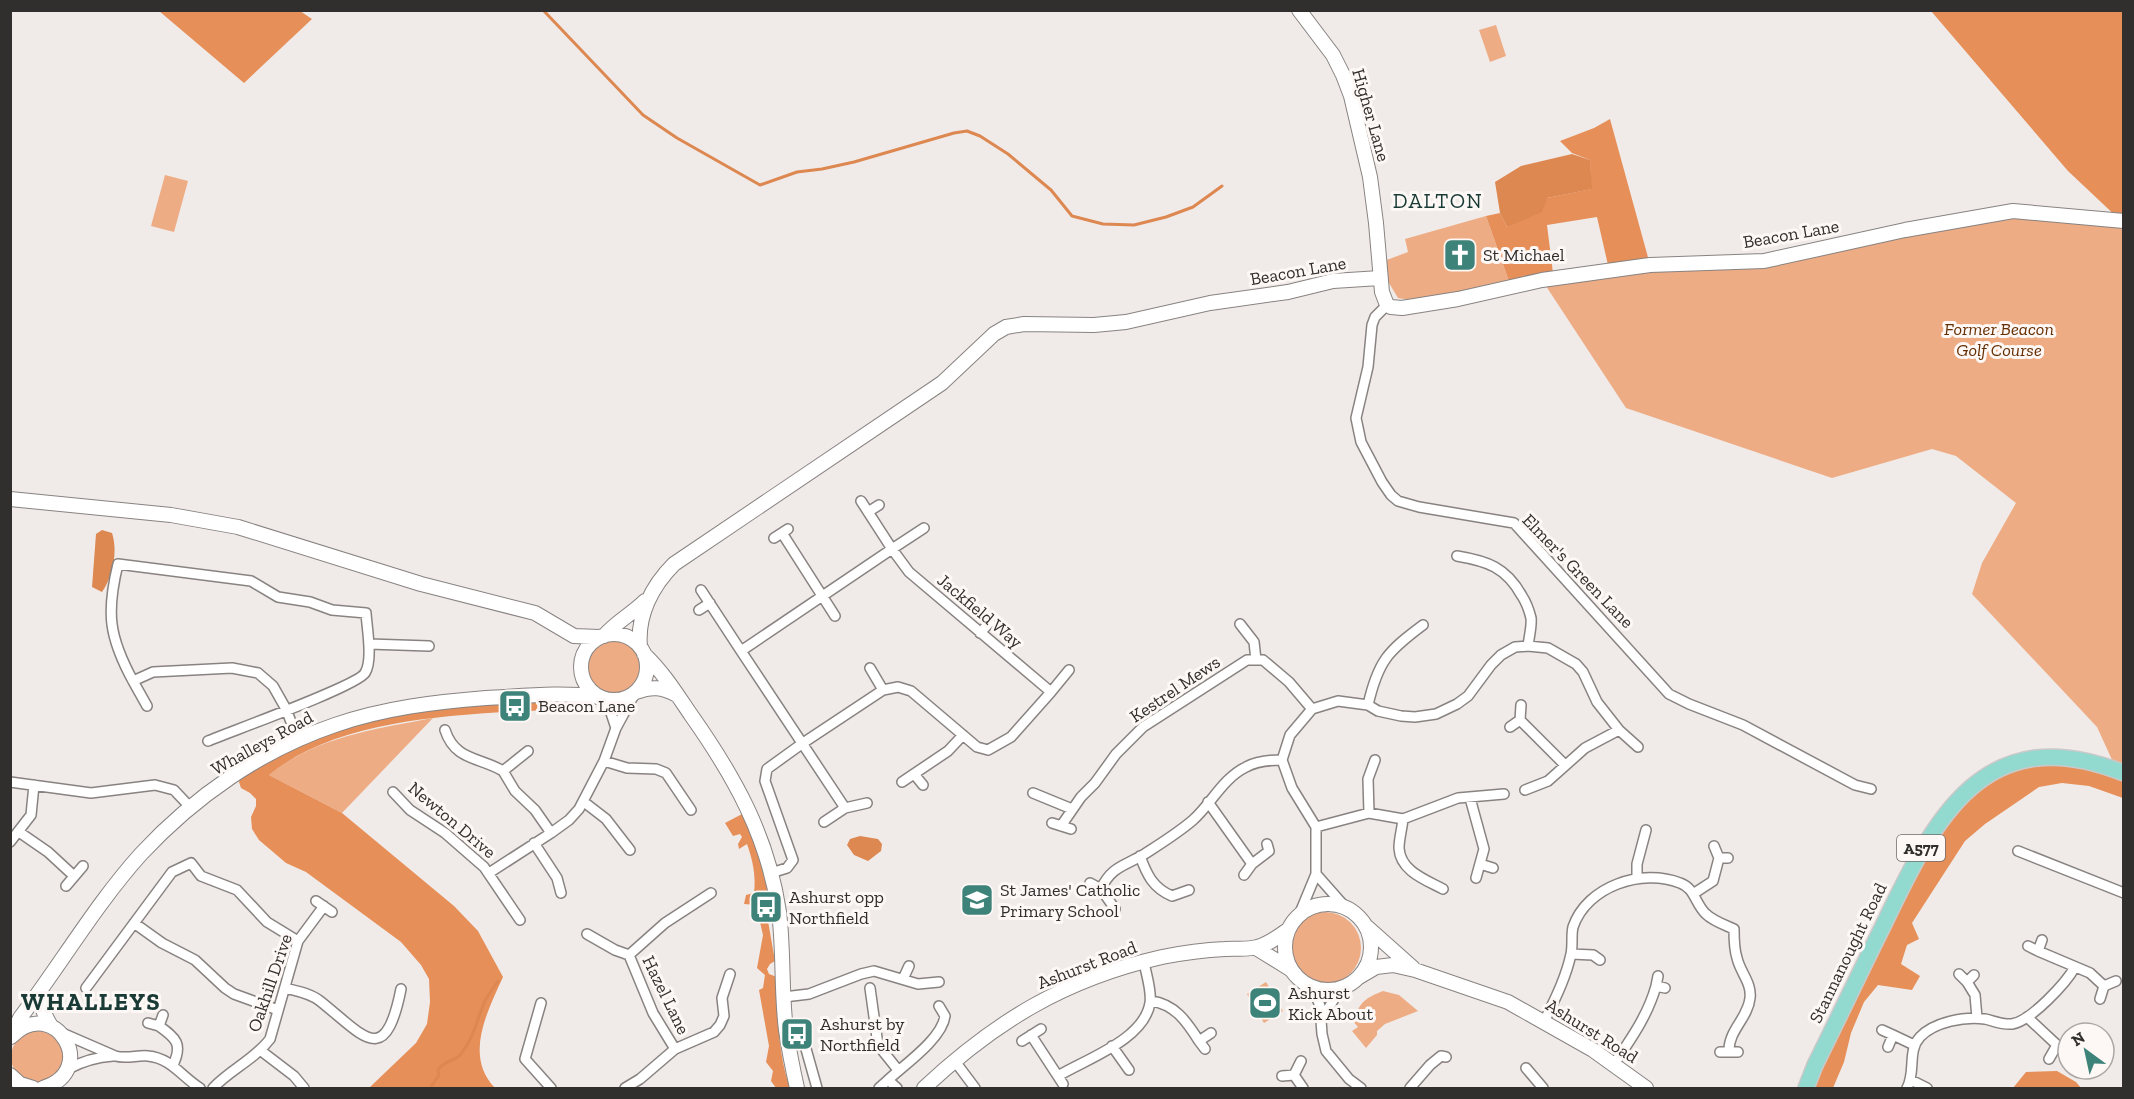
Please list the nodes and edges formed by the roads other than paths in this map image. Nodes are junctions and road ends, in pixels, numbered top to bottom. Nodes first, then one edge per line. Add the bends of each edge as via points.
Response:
1 (1299, 10) edge
2 (2124, 221) edge
3 (1380, 278) junction
4 (1388, 305) junction
5 (10, 499) edge
6 (861, 501) dead end
7 (879, 505) dead end
8 (868, 512) junction
9 (924, 528) dead end
10 (781, 533) dead end
11 (892, 549) junction
12 (1457, 556) dead end
13 (701, 590) dead end
14 (651, 596) junction
15 (823, 596) junction
16 (710, 603) junction
17 (699, 610) dead end
18 (835, 616) dead end
19 (990, 622) dead end
20 (1240, 624) dead end
21 (1424, 625) dead end
22 (567, 633) junction
23 (980, 633) junction
24 (601, 637) junction
25 (369, 644) junction
26 (429, 646) dead end
27 (1528, 646) junction
28 (642, 650) junction
29 (741, 651) junction
30 (1256, 660) junction
31 (582, 664) junction
32 (870, 668) dead end
33 (1069, 670) dead end
34 (133, 681) junction
35 (884, 690) junction
36 (636, 692) junction
37 (1051, 692) junction
38 (554, 693) junction
39 (678, 696) junction
40 (600, 697) junction
41 (1368, 705) junction
42 (1521, 705) dead end
43 (147, 706) dead end
44 (286, 709) junction
45 (1312, 709) junction
46 (1520, 720) junction
47 (1510, 727) dead end
48 (616, 728) junction
49 (445, 729) dead end
50 (1619, 730) junction
51 (963, 735) junction
52 (298, 740) junction
53 (208, 741) dead end
54 (803, 743) junction
55 (1638, 747) dead end
56 (528, 751) dead end
57 (1282, 759) junction
58 (1375, 760) dead end
59 (604, 761) junction
60 (1565, 765) junction
61 (503, 771) junction
62 (2124, 773) edge
63 (914, 774) junction
64 (10, 782) edge
65 (902, 782) dead end
66 (34, 785) junction
67 (922, 785) dead end
68 (1871, 789) dead end
69 (1526, 790) dead end
70 (393, 792) dead end
71 (1033, 793) dead end
72 (1504, 794) dead end
73 (1470, 798) junction
74 (584, 802) junction
75 (1208, 802) junction
76 (867, 803) dead end
77 (190, 807) junction
78 (845, 808) junction
79 (1072, 809) junction
80 (691, 810) dead end
81 (1369, 813) junction
82 (1403, 819) junction
83 (824, 822) dead end
84 (1061, 826) dead end
85 (1316, 827) junction
86 (1646, 830) dead end
87 (19, 832) junction
88 (551, 833) junction
89 (10, 842) edge
90 (534, 843) junction
91 (1267, 844) dead end
92 (1714, 846) dead end
93 (629, 851) dead end
94 (2018, 851) dead end
95 (1140, 856) junction
96 (1252, 864) junction
97 (1480, 864) junction
98 (83, 866) dead end
99 (1493, 868) dead end
100 (489, 873) junction
101 (771, 873) junction
102 (1316, 874) junction
103 (1244, 875) dead end
104 (74, 876) junction
105 (1476, 878) dead end
106 (1637, 879) junction
107 (1090, 883) dead end
108 (66, 886) dead end
109 (1101, 889) junction
110 (1443, 889) dead end
111 (1189, 890) dead end
112 (711, 892) dead end
113 (2124, 893) edge
114 (561, 894) dead end
115 (1694, 894) junction
116 (324, 906) dead end
117 (1347, 908) junction
118 (1115, 909) dead end
119 (1299, 915) junction
120 (521, 921) dead end
121 (134, 923) junction
122 (1744, 923) dead end
123 (1365, 926) junction
124 (1289, 929) junction
125 (1734, 929) junction
126 (587, 934) dead end
127 (2042, 940) dead end
128 (298, 941) junction
129 (2028, 946) dead end
130 (1251, 948) junction
131 (2038, 951) junction
132 (1571, 954) junction
133 (629, 955) junction
134 (1599, 960) dead end
135 (1144, 962) junction
136 (909, 966) dead end
137 (2075, 967) junction
138 (1290, 969) junction
139 (1416, 970) junction
140 (730, 974) dead end
141 (1959, 974) dead end
142 (1359, 977) junction
143 (903, 979) junction
144 (2116, 981) dead end
145 (939, 982) dead end
146 (1660, 983) dead end
147 (2104, 986) junction
148 (86, 988) dead end
149 (285, 988) junction
150 (870, 988) dead end
151 (1313, 988) junction
152 (42, 989) junction
153 (401, 989) dead end
154 (1340, 989) junction
155 (784, 997) junction
156 (2100, 999) dead end
157 (1150, 1001) junction
158 (541, 1002) dead end
159 (939, 1006) dead end
160 (278, 1010) junction
161 (163, 1016) dead end
162 (2027, 1017) junction
163 (1977, 1018) junction
164 (1322, 1019) junction
165 (1544, 1022) junction
166 (147, 1023) dead end
167 (159, 1026) junction
168 (55, 1029) junction
169 (1041, 1029) dead end
170 (1882, 1030) dead end
171 (1211, 1033) dead end
172 (1031, 1035) junction
173 (1893, 1035) junction
174 (11, 1037) edge
175 (1022, 1041) dead end
176 (1112, 1046) junction
177 (1914, 1046) junction
178 (1888, 1047) dead end
179 (675, 1049) junction
180 (806, 1049) dead end
181 (260, 1050) junction
182 (1729, 1051) dead end
183 (115, 1056) junction
184 (1446, 1057) dead end
185 (2049, 1059) dead end
186 (954, 1060) junction
187 (1300, 1061) dead end
188 (1614, 1064) junction
189 (173, 1065) junction
190 (1815, 1065) junction
191 (1526, 1068) dead end
192 (898, 1070) junction
193 (1129, 1070) dead end
194 (1294, 1075) junction
195 (1282, 1076) dead end
196 (62, 1079) edge
197 (640, 1079) junction
198 (888, 1080) junction
199 (1909, 1084) edge
200 (43, 1089) edge
201 (200, 1089) edge
202 (213, 1089) edge
203 (304, 1089) edge
204 (551, 1089) edge
205 (625, 1089) edge
206 (646, 1089) edge
207 (797, 1089) edge
208 (817, 1089) edge
209 (879, 1089) edge
210 (897, 1089) edge
211 (924, 1089) edge
212 (975, 1089) edge
213 (1303, 1089) edge
214 (1361, 1089) edge
215 (1410, 1089) edge
216 (1543, 1089) edge
217 (1646, 1089) edge
218 (1795, 1089) edge
219 (1806, 1089) edge
220 (1927, 1089) edge

1 - 3 street, Higher Lane via 1325,42 1347,85 1370,177
2 - 4 street, Beacon Lane via 2013,211 1764,261 1650,265 1542,280 1402,308
3 - 4 street
3 - 14 street, Beacon Lane via 1333,280 1126,322 1006,327 942,383 674,564
4 - 68 street, Elmer's Green Lane via 1372,325 1368,368 1356,418 1361,442 1391,495 1419,507 1514,523 1670,694 1743,725 1855,785
5 - 22 street via 171,515 238,526 420,584 535,613
6 - 8 street, Jackfield Way
7 - 8 street
8 - 11 street, Jackfield Way
9 - 11 street
10 - 15 street
11 - 15 street
11 - 23 street, Jackfield Way via 909,572
12 - 27 street via 1481,560 1500,569 1515,584 1531,619
13 - 16 street
14 - 24 street, Beacon Lane
14 - 28 street, Beacon Lane via 640,619
15 - 18 street
15 - 29 street
16 - 17 street
16 - 29 street
19 - 23 street
20 - 30 street via 1254,642
21 - 41 street via 1382,662
22 - 24 street
22 - 31 street
23 - 37 street, Jackfield Way
24 - 28 street via 624,636
24 - 31 street via 590,645
25 - 26 street
25 - 34 street via 366,614 278,597 250,581 118,564 110,604 112,634
25 - 44 street via 367,670 361,678
27 - 41 street via 1515,647 1501,656 1468,696 1446,710 1415,717 1389,714
27 - 50 street via 1548,648 1576,664 1597,702
28 - 36 street via 646,674
28 - 39 street
29 - 54 street
30 - 45 street via 1263,660 1279,672
30 - 79 street, Kestrel Mews via 1247,660 1143,727
31 - 38 street via 571,684
31 - 40 street via 586,684
32 - 35 street
33 - 37 street
34 - 43 street
34 - 44 street via 153,672 232,668 258,673 273,686
35 - 51 street via 898,687 911,691
35 - 54 street
36 - 39 street via 656,687
36 - 40 street via 618,700
36 - 48 street
37 - 51 street via 1017,732 994,748 982,749
38 - 40 street, Whalleys Road
38 - 52 street, Whalleys Road via 402,708 337,724
39 - 101 street via 735,780
40 - 48 street
41 - 45 street via 1338,701
42 - 46 street
44 - 52 street
44 - 53 street
45 - 57 street via 1290,735
46 - 47 street
46 - 60 street
48 - 59 street
49 - 61 street via 459,751
50 - 55 street
50 - 60 street via 1585,748
51 - 63 street via 953,747
52 - 77 street, Whalleys Road via 240,771
54 - 78 street
54 - 101 street via 765,773 793,860 787,868
56 - 61 street
57 - 75 street via 1246,767 1229,778
57 - 85 street via 1292,788
58 - 81 street via 1368,779
59 - 74 street
59 - 80 street via 666,773
60 - 69 street via 1548,781
61 - 88 street
62 - 190 main road, Stannanought Road / A577 via 2086,761 2042,758 1983,777 1950,806 1922,847
63 - 65 street
63 - 67 street
64 - 66 street
66 - 77 street via 91,793 155,785 174,790
66 - 87 street via 32,815
70 - 100 street, Newton Drive
71 - 79 street
72 - 73 street
73 - 82 street via 1458,798
73 - 97 street via 1485,849
74 - 88 street
74 - 93 street via 612,825
75 - 95 street via 1194,819
75 - 96 street
76 - 78 street
77 - 152 street, Whalleys Road via 124,875
78 - 83 street
79 - 84 street, Kestrel Mews
81 - 82 street
81 - 85 street
82 - 110 street via 1399,849 1402,861
85 - 102 street
86 - 106 street
87 - 89 street
87 - 104 street
88 - 90 street
90 - 100 street
90 - 114 street via 556,878
91 - 96 street via 1269,851
92 - 115 street via 1724,858 1713,882
94 - 113 street
95 - 109 street via 1120,866
95 - 111 street via 1148,877 1160,891 1172,896
96 - 103 street
97 - 99 street
97 - 105 street
98 - 104 street
100 - 120 street, Newton Drive
101 - 155 street via 779,913
102 - 117 street
102 - 119 street
104 - 108 street
106 - 115 street via 1674,881 1686,885
106 - 132 street via 1622,881 1598,893 1584,907 1573,927
107 - 109 street
109 - 118 street
112 - 133 street, Hazel Lane via 665,923
115 - 125 street via 1706,914
116 - 128 street, Oakhill Drive
117 - 119 street via 1324,904
117 - 123 street
119 - 124 street
121 - 128 street via 172,872 191,862 201,876 237,890 267,922
121 - 148 street
121 - 160 street via 195,960 234,994
122 - 125 street
123 - 139 street, Ashurst Road
123 - 142 street via 1371,952
124 - 130 street, Ashurst Road via 1271,942
124 - 138 street via 1284,949
125 - 182 street via 1736,956 1751,996 1732,1034
126 - 133 street, Hazel Lane
127 - 131 street
128 - 149 street, Oakhill Drive
129 - 131 street
130 - 135 street, Ashurst Road via 1178,954
130 - 138 street
131 - 137 street
132 - 134 street
132 - 165 street
133 - 179 street, Hazel Lane via 653,1013
135 - 157 street
135 - 186 street, Ashurst Road via 1054,994
136 - 143 street
137 - 147 street via 2090,973
137 - 162 street via 2063,986
138 - 151 street
139 - 142 street, Ashurst Road via 1393,965 1376,967
139 - 165 street, Ashurst Road via 1508,1002
140 - 179 street via 720,1025 714,1032
141 - 163 street via 1970,978
142 - 154 street
143 - 145 street via 923,985
143 - 155 street via 868,972 809,994
144 - 147 street
146 - 188 street via 1640,1025
147 - 156 street
149 - 153 street via 315,998 374,1039 385,1035 396,1016
149 - 160 street, Oakhill Drive
150 - 192 street via 878,1045
151 - 154 street
151 - 164 street
152 - 168 street via 43,1014
152 - 174 street, Whalleys Road
154 - 164 street
155 - 207 street
157 - 171 street via 1182,1015 1202,1045
157 - 176 street via 1137,1027
158 - 204 street via 525,1059
159 - 192 street via 945,1016 939,1032
160 - 181 street, Oakhill Drive via 273,1033
161 - 167 street
162 - 163 street via 2007,1024
162 - 185 street via 2061,1048
163 - 177 street via 1935,1027 1919,1037
164 - 214 street via 1326,1051
165 - 188 street, Ashurst Road
166 - 167 street
167 - 189 street via 174,1036 178,1045
168 - 174 street via 40,1023 29,1024
168 - 183 street
168 - 196 street via 70,1049
169 - 172 street
170 - 173 street
172 - 175 street
172 - 176 street via 1061,1080
173 - 177 street
173 - 178 street
176 - 193 street
177 - 199 street
179 - 197 street
180 - 208 street
181 - 202 street, Oakhill Drive
181 - 203 street via 294,1076
183 - 189 street via 149,1056
183 - 196 street via 82,1062
184 - 215 street via 1441,1056 1430,1065
186 - 211 street, Ashurst Road
186 - 212 street
187 - 194 street
188 - 217 street, Ashurst Road
189 - 201 street
190 - 218 main road, Stannanought Road / A577
190 - 219 main road, Stannanought Road / A577
191 - 216 street
192 - 198 street
194 - 195 street
194 - 213 street
196 - 200 street
197 - 205 street
197 - 206 street
198 - 209 street
198 - 210 street
199 - 220 street

